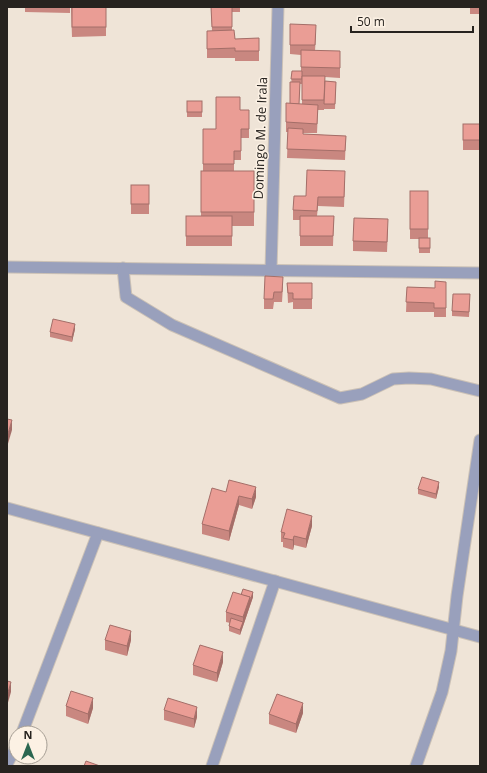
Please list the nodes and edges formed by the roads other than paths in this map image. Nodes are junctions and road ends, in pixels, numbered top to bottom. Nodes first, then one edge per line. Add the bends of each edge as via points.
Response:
1 (278, 7) edge
2 (7, 267) edge
3 (123, 268) junction
4 (271, 270) junction
5 (480, 273) edge
6 (480, 391) edge
7 (480, 440) edge
8 (7, 508) edge
9 (98, 532) junction
10 (275, 581) junction
11 (454, 630) junction
12 (480, 637) edge
13 (25, 725) edge
14 (212, 766) edge
15 (416, 766) edge

1 - 4 street, Domingo M. de Irala
2 - 3 street
3 - 4 street
3 - 6 street via 126,297 172,326 340,398 362,394 393,380 409,378
4 - 5 street
7 - 11 street
8 - 9 street
9 - 10 street
9 - 13 street
10 - 11 street
10 - 14 street
11 - 12 street
11 - 15 street via 442,692

